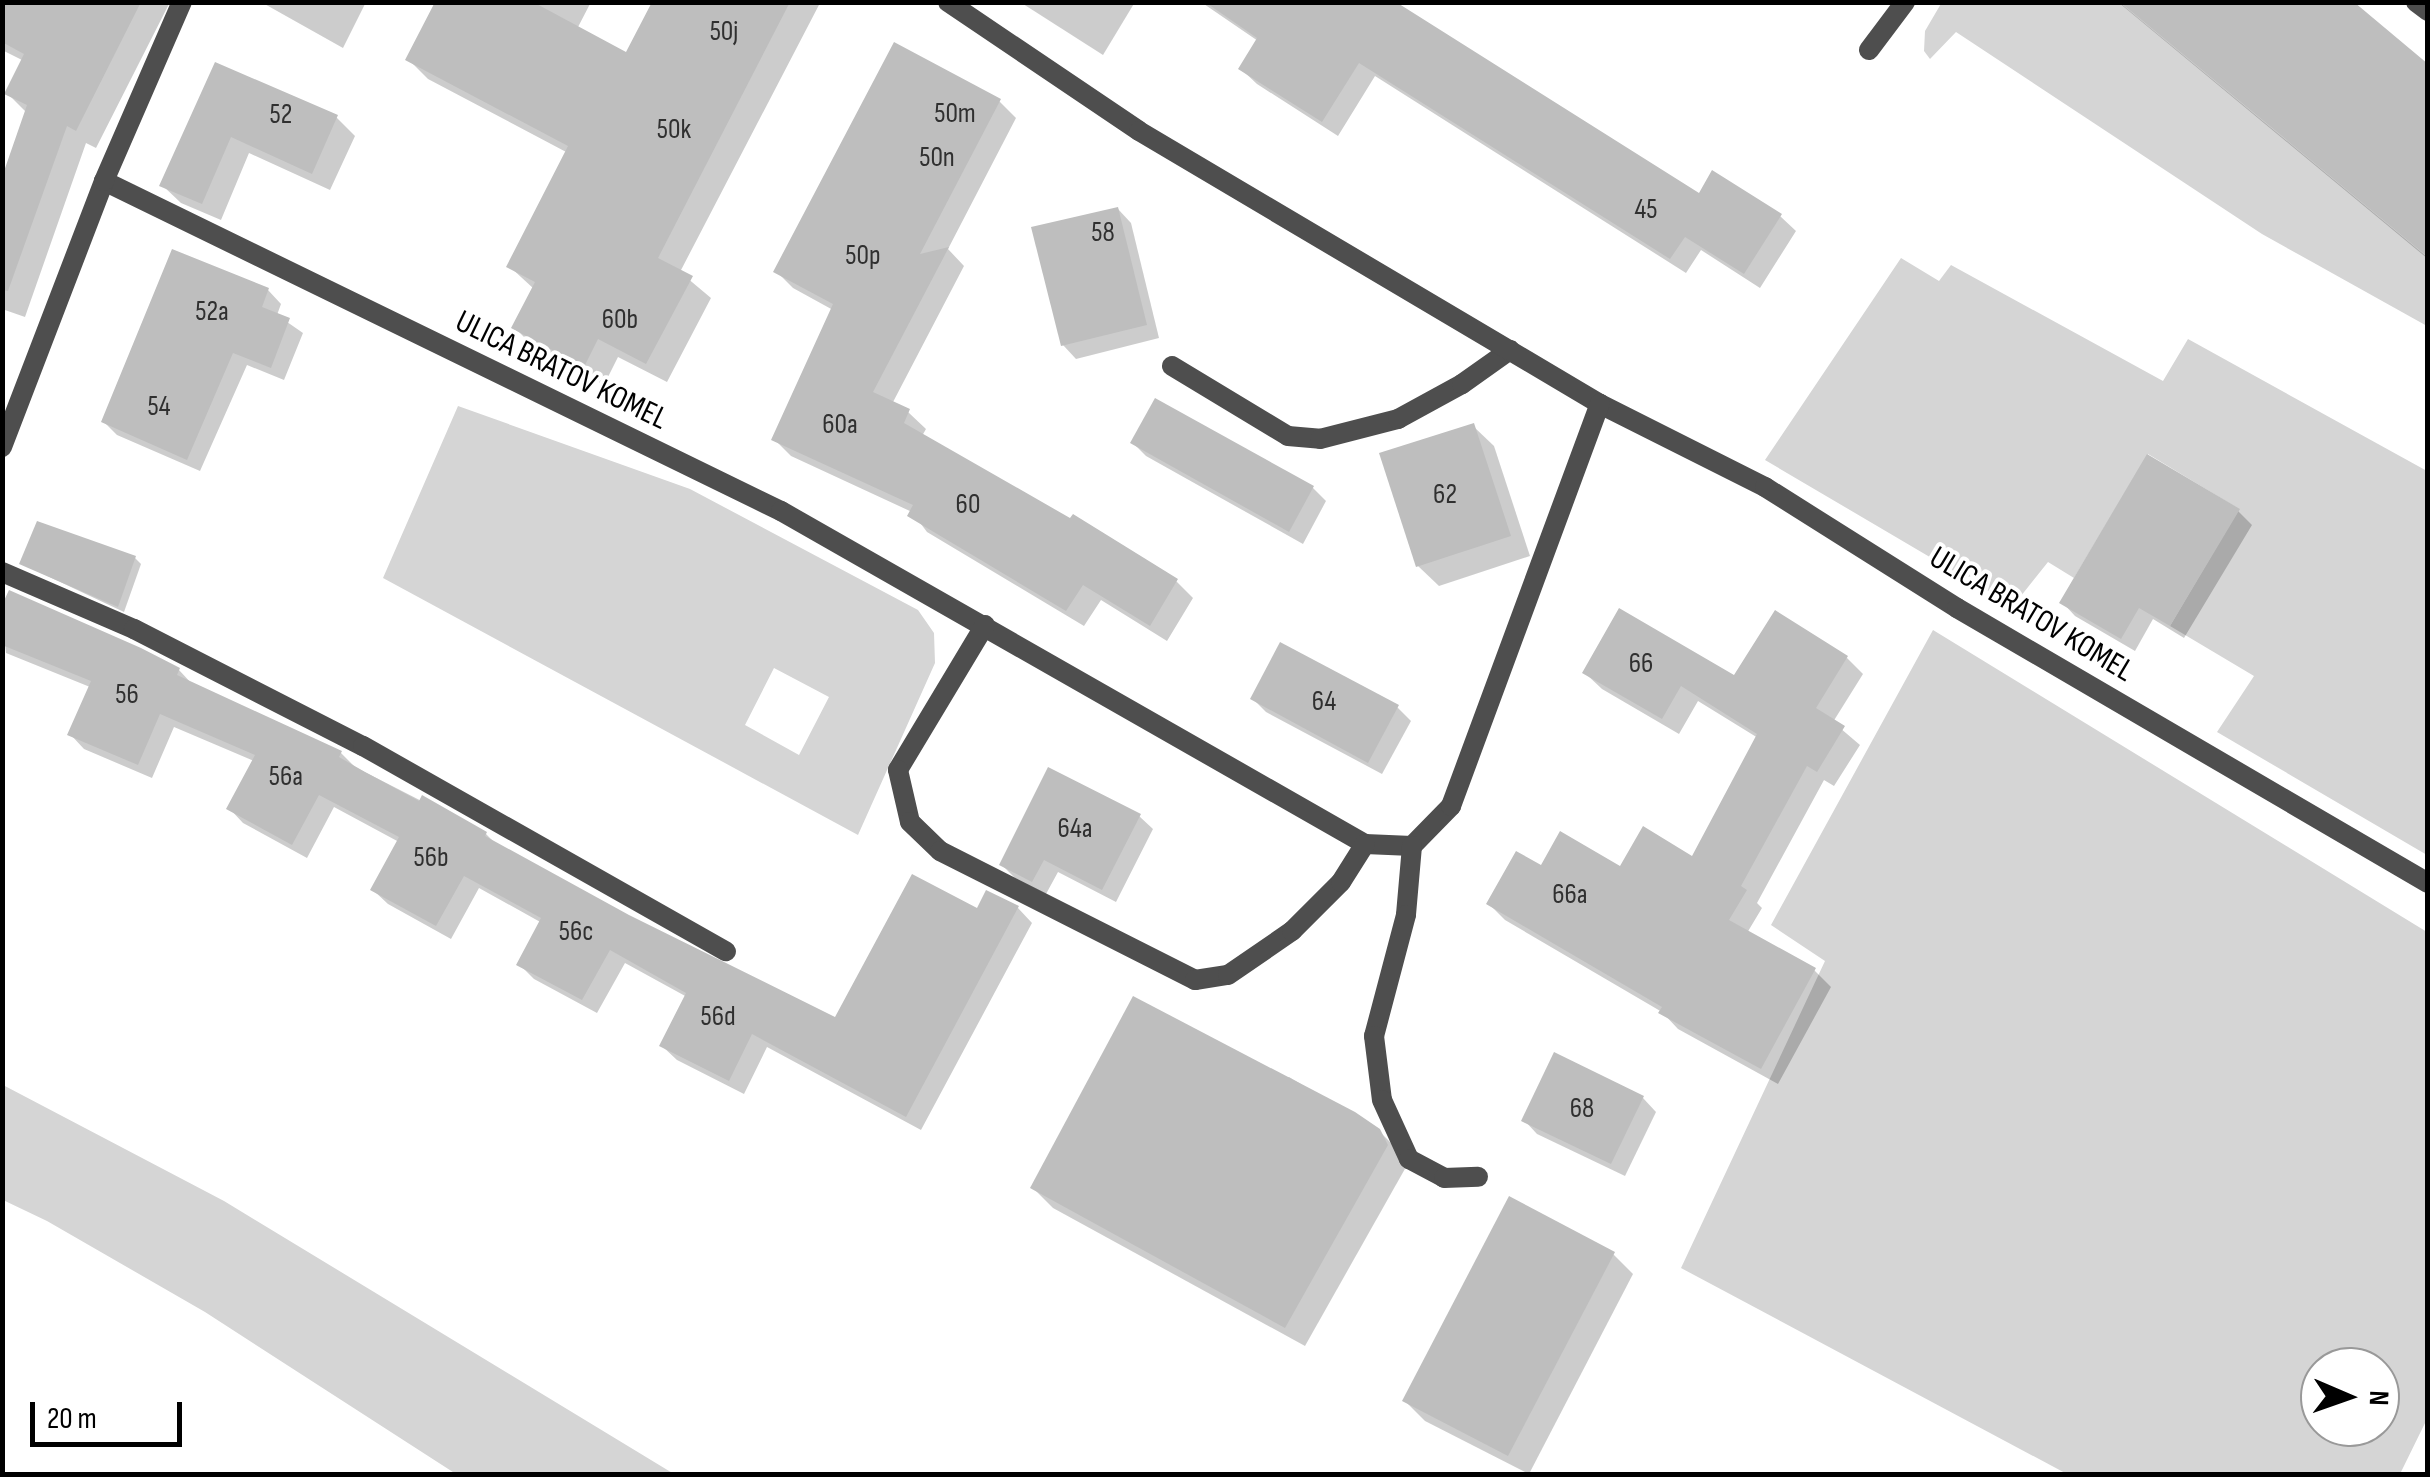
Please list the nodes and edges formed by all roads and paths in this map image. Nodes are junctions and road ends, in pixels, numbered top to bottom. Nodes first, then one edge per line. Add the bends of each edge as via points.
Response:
1 (182, 2) edge
2 (948, 2) edge
3 (1905, 2) edge
4 (2416, 2) edge
5 (2428, 11) edge
6 (1869, 50) dead end
7 (104, 181) junction
8 (1510, 350) junction
9 (1172, 366) dead end
10 (1600, 404) junction
11 (2, 447) edge
12 (2, 572) edge
13 (985, 625) junction
14 (1365, 844) junction
15 (1412, 846) junction
16 (2428, 884) edge
17 (726, 951) dead end
18 (1478, 1177) dead end

1 - 7 street
2 - 8 street, ULICA BRATOV KOMEL via 1139,131
3 - 6 street
4 - 5 street
7 - 11 street
7 - 13 street, ULICA BRATOV KOMEL via 781,510
8 - 9 street via 1398,419 1320,439 1288,436
8 - 10 street, ULICA BRATOV KOMEL
10 - 15 street via 1452,806
10 - 16 street, ULICA BRATOV KOMEL via 1765,487 1957,608
12 - 17 street via 134,629 364,746
13 - 14 street, ULICA BRATOV KOMEL
13 - 14 street via 898,770 910,822 940,851 1196,980 1228,975 1292,931 1341,882
14 - 15 street, ULICA BRATOV KOMEL
15 - 18 street via 1406,915 1374,1036 1382,1100 1409,1159 1444,1178

